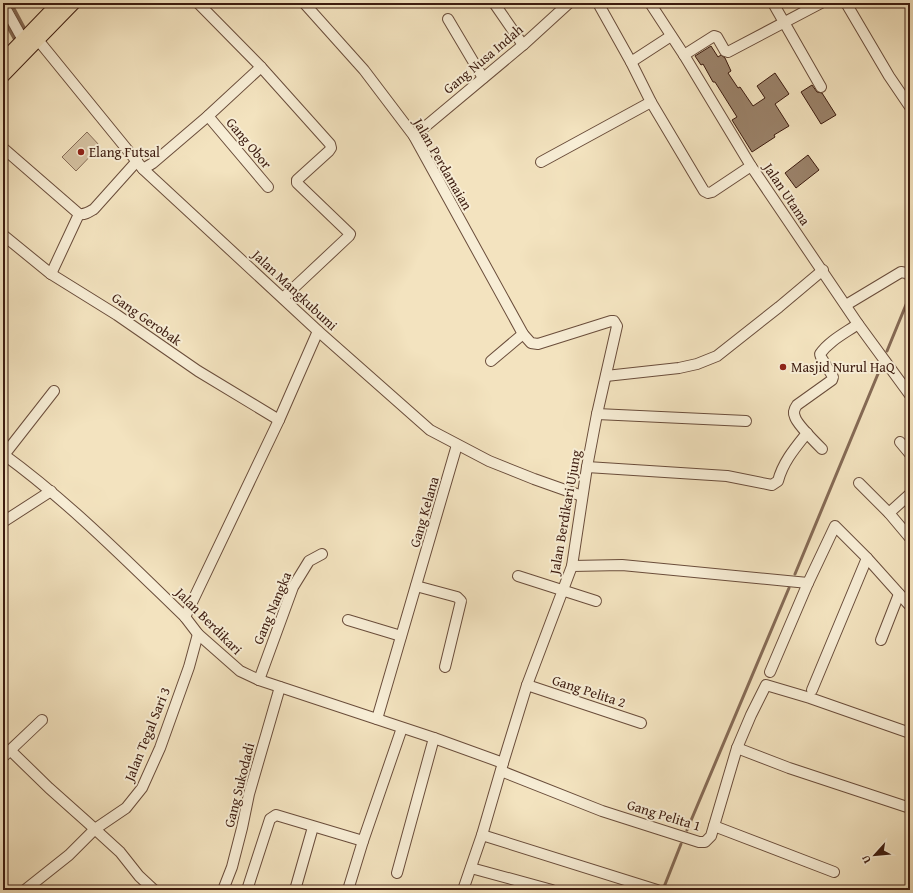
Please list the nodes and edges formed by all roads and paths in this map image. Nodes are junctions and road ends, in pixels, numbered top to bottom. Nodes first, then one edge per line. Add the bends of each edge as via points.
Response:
1 (58, 3) edge
2 (74, 3) edge
3 (198, 3) edge
4 (304, 3) edge
5 (494, 3) edge
6 (569, 3) edge
7 (598, 3) edge
8 (650, 3) edge
9 (773, 3) edge
10 (821, 3) edge
11 (846, 3) edge
12 (3, 4) edge
13 (448, 19) dead end
14 (783, 22) junction
15 (670, 36) junction
16 (23, 40) junction
17 (38, 40) junction
18 (522, 46) junction
19 (684, 55) junction
20 (3, 60) edge
21 (631, 62) junction
22 (261, 67) junction
23 (3, 76) edge
24 (483, 78) junction
25 (821, 87) dead end
26 (651, 102) junction
27 (910, 107) edge
28 (208, 116) junction
29 (414, 136) junction
30 (3, 148) edge
31 (541, 162) dead end
32 (140, 165) junction
33 (751, 166) junction
34 (268, 187) dead end
35 (79, 214) junction
36 (3, 235) edge
37 (823, 270) junction
38 (51, 274) junction
39 (910, 276) edge
40 (283, 298) junction
41 (846, 305) junction
42 (858, 324) junction
43 (318, 331) junction
44 (523, 334) junction
45 (491, 361) dead end
46 (606, 376) junction
47 (54, 391) dead end
48 (910, 395) edge
49 (597, 414) junction
50 (279, 420) junction
51 (746, 421) dead end
52 (807, 433) junction
53 (900, 442) dead end
54 (457, 445) junction
55 (822, 449) dead end
56 (4, 454) edge
57 (910, 454) edge
58 (587, 467) junction
59 (859, 483) dead end
60 (51, 491) junction
61 (910, 494) edge
62 (582, 496) junction
63 (888, 513) junction
64 (3, 522) edge
65 (910, 538) edge
66 (322, 554) dead end
67 (868, 558) junction
68 (572, 566) junction
69 (518, 576) dead end
70 (808, 583) junction
71 (416, 586) junction
72 (563, 591) junction
73 (899, 594) junction
74 (596, 601) dead end
75 (910, 606) edge
76 (185, 617) junction
77 (348, 620) dead end
78 (198, 634) junction
79 (401, 636) junction
80 (881, 640) dead end
81 (445, 667) dead end
82 (770, 672) dead end
83 (259, 680) junction
84 (527, 685) junction
85 (280, 687) junction
86 (812, 690) dead end
87 (377, 719) junction
88 (42, 720) dead end
89 (641, 723) dead end
90 (402, 728) junction
91 (910, 733) edge
92 (434, 738) junction
93 (737, 748) junction
94 (7, 754) edge
95 (502, 767) junction
96 (910, 808) edge
97 (313, 826) junction
98 (714, 826) junction
99 (95, 829) junction
100 (482, 835) junction
101 (362, 841) junction
102 (471, 868) junction
103 (834, 872) dead end
104 (397, 873) dead end
105 (25, 890) edge
106 (154, 890) edge
107 (223, 890) edge
108 (247, 890) edge
109 (295, 890) edge
110 (348, 890) edge
111 (463, 890) edge
112 (552, 890) edge
113 (657, 890) edge

1 - 16 main road
2 - 17 main road
3 - 22 street
4 - 29 street, Jalan Perdamaian via 364,70
5 - 18 street
6 - 18 street, Gang Nusa Indah
7 - 21 street
8 - 15 street, Jalan Utama
9 - 14 street
10 - 14 street
11 - 27 street
12 - 16 street
13 - 24 street
14 - 19 street via 728,52 725,52 714,36
14 - 25 street
15 - 19 street, Jalan Utama
15 - 21 street
16 - 20 main road
17 - 23 main road
17 - 32 street, Jalan Mangkubumi
18 - 24 street, Gang Nusa Indah
19 - 33 street, Jalan Utama
21 - 26 street
22 - 28 street
22 - 40 street via 330,144 329,151 296,183 350,234
24 - 29 street, Gang Nusa Indah
26 - 31 street
26 - 33 street via 704,192 712,192
28 - 32 street via 153,163
28 - 34 street, Gang Obor
29 - 44 street, Jalan Perdamaian
30 - 35 street
32 - 35 street via 94,209
32 - 40 street, Jalan Mangkubumi
33 - 37 street, Jalan Utama
35 - 38 street
36 - 38 street, Gang Gerobak
37 - 41 street, Jalan Utama
37 - 46 street via 717,356 679,368
38 - 50 street, Gang Gerobak via 117,315 198,371
39 - 41 street via 901,272
40 - 43 street, Jalan Mangkubumi
41 - 42 street, Jalan Utama
42 - 48 street, Jalan Utama
42 - 52 street via 820,354 833,377 795,408 794,417
43 - 50 street
43 - 54 street, Jalan Mangkubumi via 430,430
44 - 45 street
44 - 46 street, Jalan Berdikari Ujung via 531,343 538,344 614,321 617,326
46 - 49 street, Jalan Berdikari Ujung
47 - 56 street
49 - 51 street
49 - 58 street, Jalan Berdikari Ujung
50 - 76 street
52 - 55 street
52 - 58 street via 786,460 778,481 772,485 727,476
53 - 57 street
54 - 62 street, Jalan Mangkubumi via 502,466
54 - 71 street, Gang Kelana
56 - 60 street, Jalan Berdikari
58 - 62 street, Jalan Berdikari Ujung
59 - 63 street
60 - 64 street
60 - 76 street, Jalan Berdikari
61 - 63 street
62 - 68 street, Jalan Berdikari Ujung
63 - 65 street
66 - 83 street, Gang Nangka via 309,561 293,587
67 - 70 street via 835,526
67 - 73 street
67 - 86 street
68 - 70 street via 622,565
68 - 72 street, Jalan Berdikari Ujung
69 - 72 street
70 - 82 street
71 - 79 street, Gang Kelana
71 - 81 street via 457,597 461,601
72 - 74 street
72 - 84 street, Jalan Berdikari Ujung
73 - 75 street
73 - 80 street
76 - 78 street, Jalan Berdikari
77 - 79 street
78 - 83 street, Jalan Berdikari via 240,672
78 - 99 street, Jalan Tegal Sari 3 via 160,748 142,788 126,808
79 - 87 street, Gang Kelana
83 - 85 street, Jalan Berdikari
84 - 89 street, Gang Pelita 2
84 - 95 street, Jalan Berdikari Ujung
85 - 87 street, Jalan Berdikari
85 - 107 street, Gang Sukodadi via 249,794 232,867
87 - 90 street, Jalan Berdikari
88 - 94 street
90 - 92 street, Jalan Berdikari
90 - 101 street
91 - 93 street, Gang Pelita 1 via 766,685
92 - 95 street, Jalan Berdikari
92 - 104 street
93 - 96 street
93 - 98 street, Gang Pelita 1
94 - 99 street
95 - 98 street, Gang Pelita 1 via 602,811 699,842 709,840
95 - 100 street, Jalan Berdikari Ujung
97 - 101 street
97 - 108 street via 276,815 271,817
97 - 109 street
98 - 103 street
99 - 105 street, Jalan Tegal Sari 3 via 69,855
99 - 106 street
100 - 102 street, Jalan Berdikari Ujung
100 - 113 street
101 - 110 street
102 - 111 street, Jalan Berdikari Ujung
102 - 112 street

